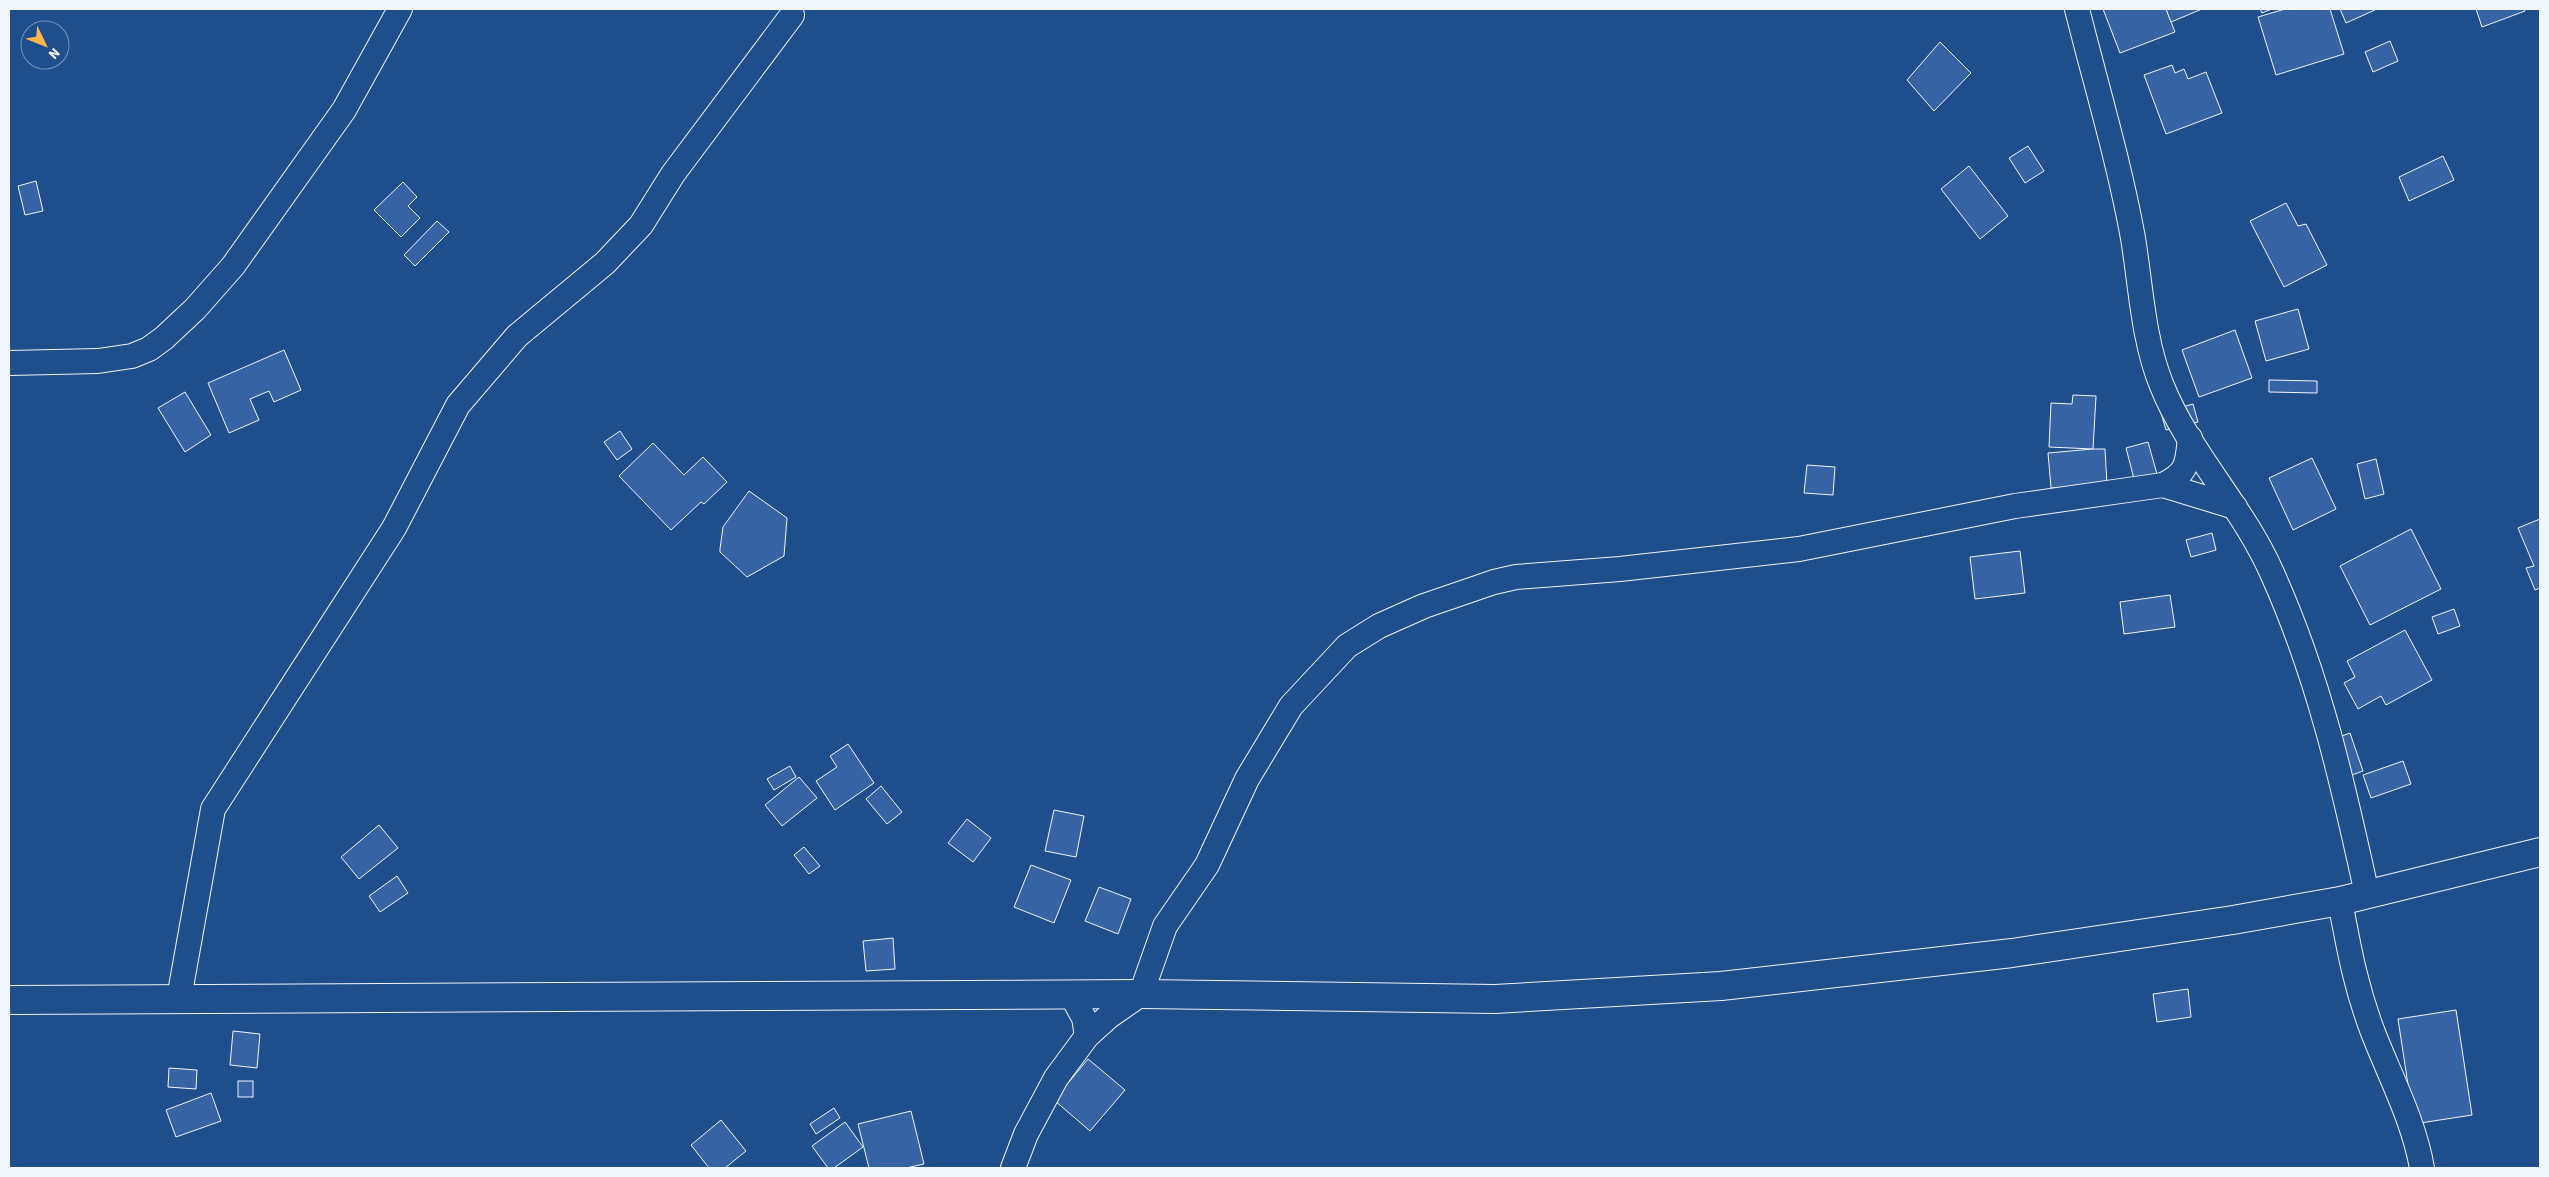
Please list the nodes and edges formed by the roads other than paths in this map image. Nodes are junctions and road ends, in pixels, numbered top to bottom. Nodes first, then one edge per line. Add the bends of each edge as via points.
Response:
1 (400, 9) edge
2 (2077, 9) edge
3 (792, 15) dead end
4 (9, 364) edge
5 (2190, 438) junction
6 (2163, 485) junction
7 (2235, 507) junction
8 (2540, 852) edge
9 (2367, 894) junction
10 (2340, 901) junction
11 (1141, 994) junction
12 (1072, 996) junction
13 (179, 998) junction
14 (9, 1000) edge
15 (1087, 1036) junction
16 (1013, 1168) edge
17 (2422, 1168) edge

1 - 4 street via 344,110 233,266 164,338 132,356 98,361
2 - 5 street via 2131,228 2150,340 2162,386
3 - 13 street via 673,174 641,225 605,263 517,336 458,405 394,528 212,809
5 - 6 street via 2187,466 2178,478
5 - 7 street
6 - 7 street
6 - 11 street via 2015,506 1799,548 1620,569 1516,577 1424,606 1379,626 1347,646 1291,706 1271,736 1207,865 1165,926
7 - 9 street via 2272,572 2320,696 2343,780
8 - 9 main road
9 - 10 main road
10 - 11 main road via 2012,953 1721,986 1494,999
10 - 17 street via 2354,978 2408,1118
11 - 12 main road
11 - 15 street
12 - 13 main road
12 - 15 street via 1084,1018
13 - 14 main road
15 - 16 street via 1056,1078 1026,1134

